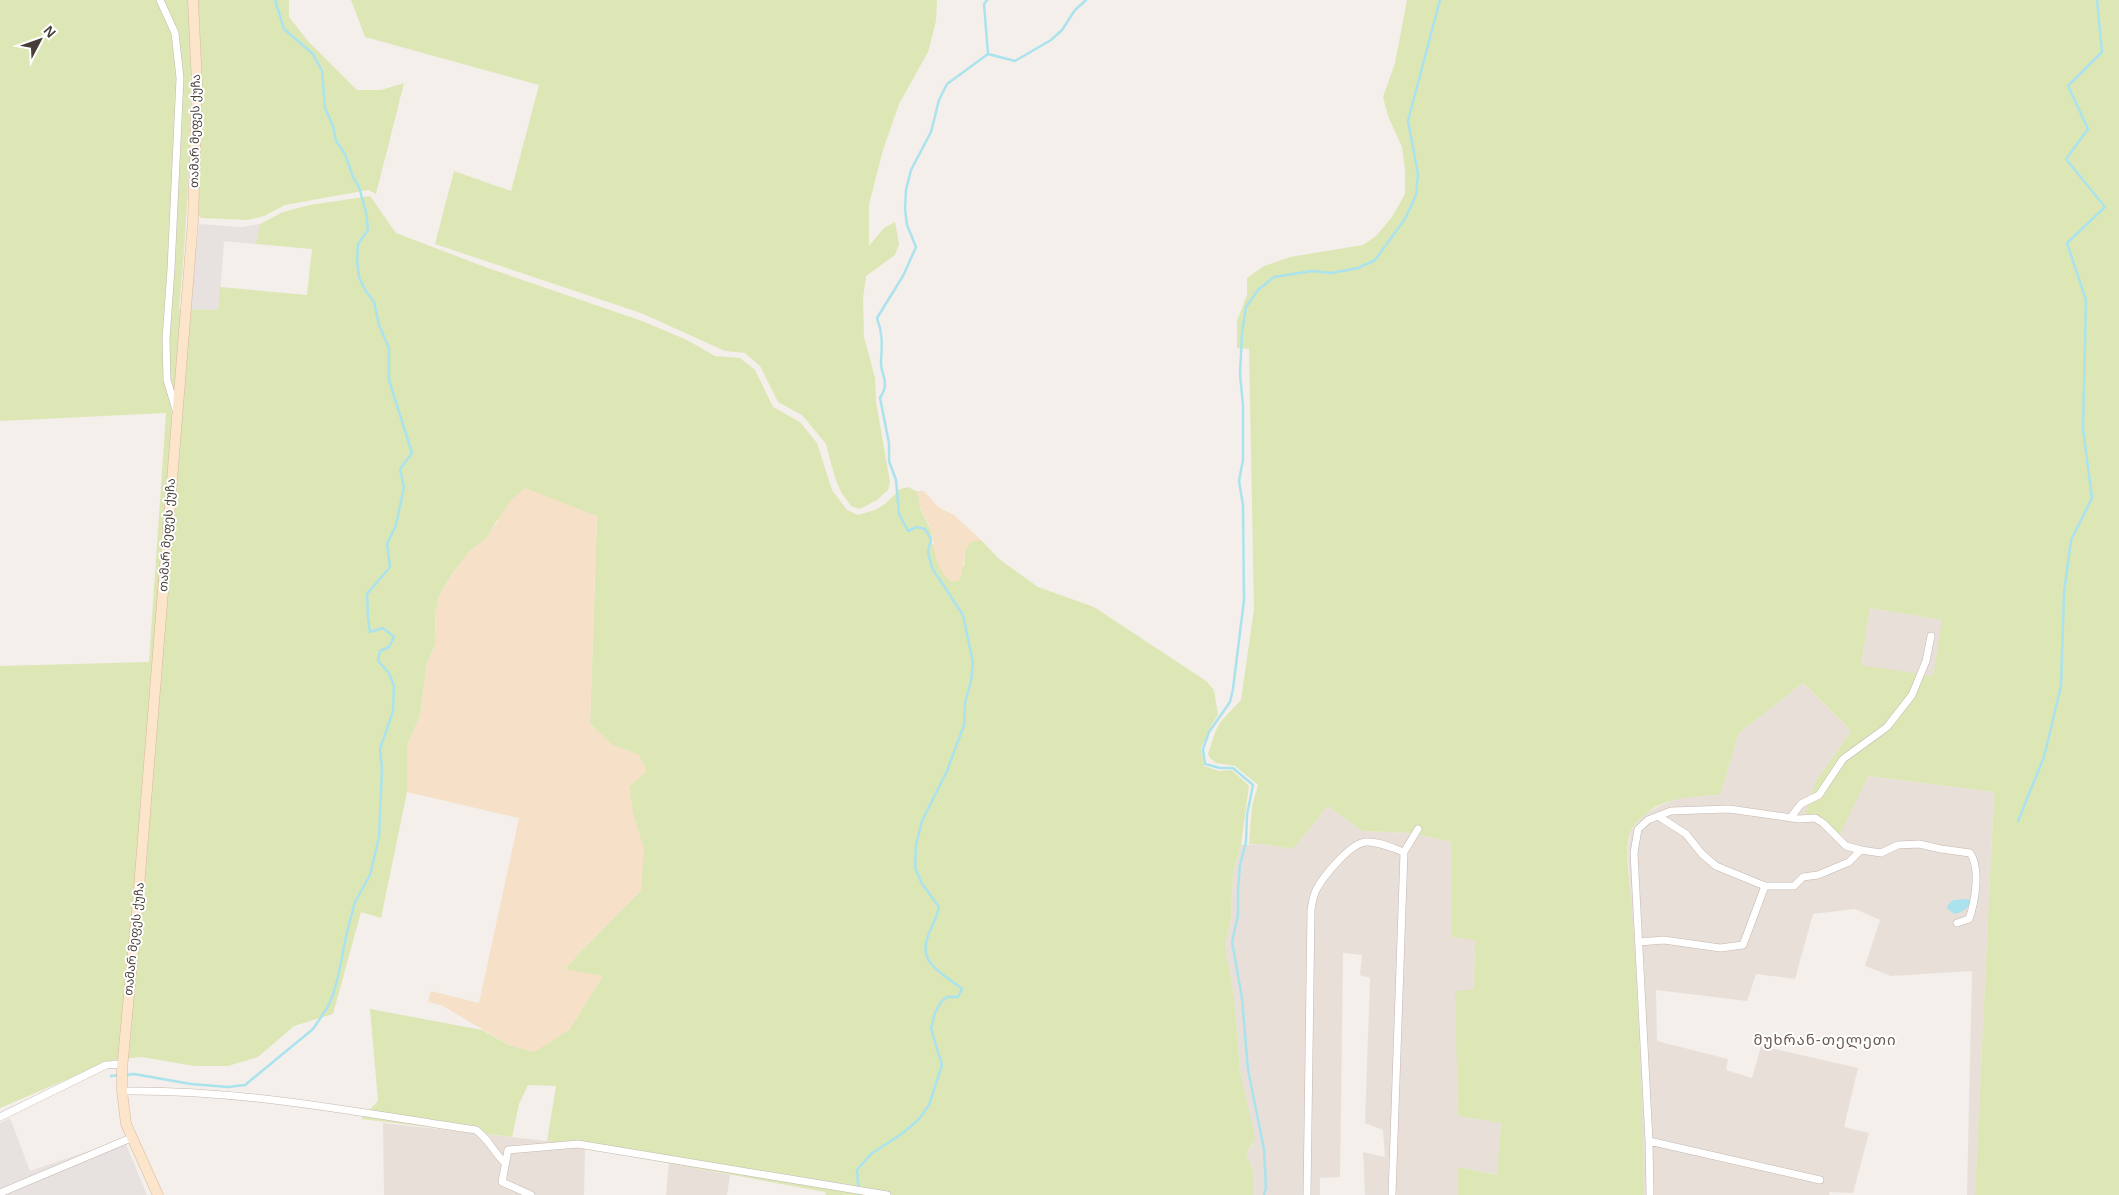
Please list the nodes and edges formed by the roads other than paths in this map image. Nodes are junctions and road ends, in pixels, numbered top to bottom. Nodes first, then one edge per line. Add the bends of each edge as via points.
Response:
1 (160, 0) edge
2 (193, 0) edge
3 (176, 411) junction
4 (1931, 636) dead end
5 (1658, 816) junction
6 (1791, 817) junction
7 (1418, 829) dead end
8 (1861, 850) junction
9 (1404, 852) junction
10 (1765, 886) junction
11 (1957, 923) dead end
12 (1639, 942) junction
13 (122, 1071) junction
14 (122, 1091) junction
15 (0, 1118) edge
16 (131, 1138) junction
17 (1649, 1141) junction
18 (505, 1163) junction
19 (1820, 1180) dead end
20 (0, 1192) edge
21 (158, 1195) edge
22 (531, 1195) edge
23 (887, 1195) edge
24 (1307, 1195) edge
25 (1392, 1195) edge
26 (1650, 1195) edge

1 - 3 street via 175,33 180,78 166,339 167,380
2 - 3 street, თამარ მეფეს ქუჩა via 197,84 193,221
3 - 13 street, თამარ მეფეს ქუჩა
4 - 6 street via 1921,677 1900,711 1887,727 1843,759 1819,795 1801,804
5 - 6 street via 1671,811 1729,809
5 - 10 street via 1686,834 1716,866
5 - 12 street via 1638,829 1634,853
6 - 8 street via 1815,818 1846,846
7 - 9 street
8 - 10 street via 1849,862 1803,878 1794,886
8 - 11 street via 1881,852 1898,845 1920,844 1970,853 1976,860 1975,904 1969,919
9 - 24 street via 1364,842 1345,854 1315,891 1311,910
9 - 25 street
10 - 12 street via 1743,945 1720,948 1664,940
12 - 17 street
13 - 14 street, თამარ მეფეს ქუჩა
13 - 15 street via 106,1065
14 - 16 street, თამარ მეფეს ქუჩა
14 - 18 street via 161,1090 242,1096 476,1130 486,1137
16 - 20 street
16 - 21 street, თამარ მეფეს ქუჩა
17 - 19 street
17 - 26 street
18 - 22 street via 502,1182
18 - 23 street via 508,1150 578,1144

